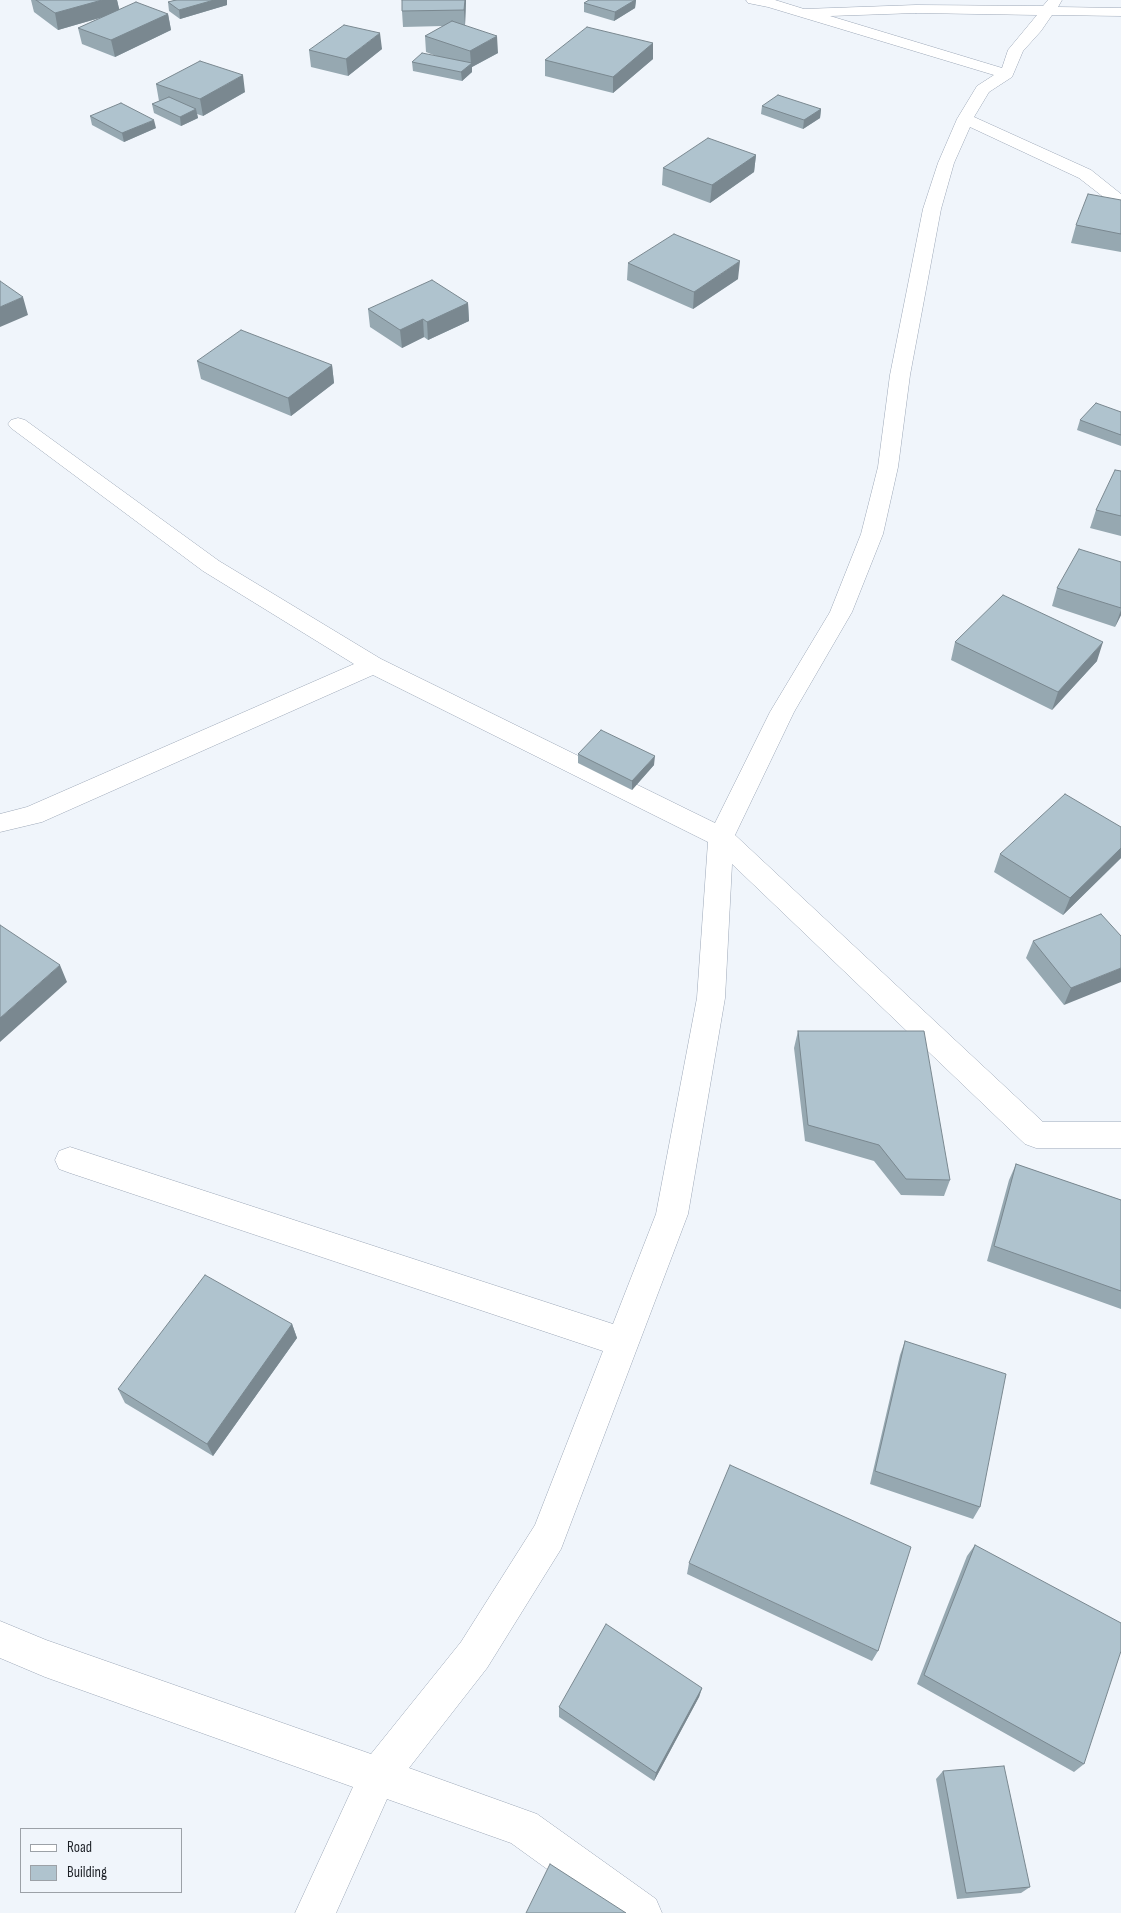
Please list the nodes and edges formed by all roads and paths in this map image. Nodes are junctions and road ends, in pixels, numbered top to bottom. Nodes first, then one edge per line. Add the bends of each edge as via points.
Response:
1 (752, 0) edge
2 (1052, 5) edge
3 (1121, 12) edge
4 (803, 13) junction
5 (1007, 74) junction
6 (965, 119) junction
7 (1121, 202) edge
8 (18, 424) dead end
9 (372, 665) junction
10 (0, 823) edge
11 (722, 837) junction
12 (1121, 1135) edge
13 (70, 1160) dead end
14 (622, 1342) junction
15 (0, 1639) edge
16 (378, 1776) junction
17 (315, 1913) edge
18 (642, 1913) edge

1 - 4 street
2 - 3 street
2 - 4 street
2 - 5 street via 1016,50
4 - 5 street
5 - 6 street via 983,89
6 - 7 street via 1085,174
6 - 11 street via 946,163 932,209 900,375 888,467 872,534 841,612 782,712
8 - 9 street via 212,566
9 - 10 street via 33,815
9 - 11 street
11 - 12 street via 1036,1135
11 - 14 street via 711,998 672,1214
13 - 14 street
14 - 16 street via 548,1536 474,1654
15 - 16 street via 45,1658
16 - 17 street
16 - 18 street via 523,1828

